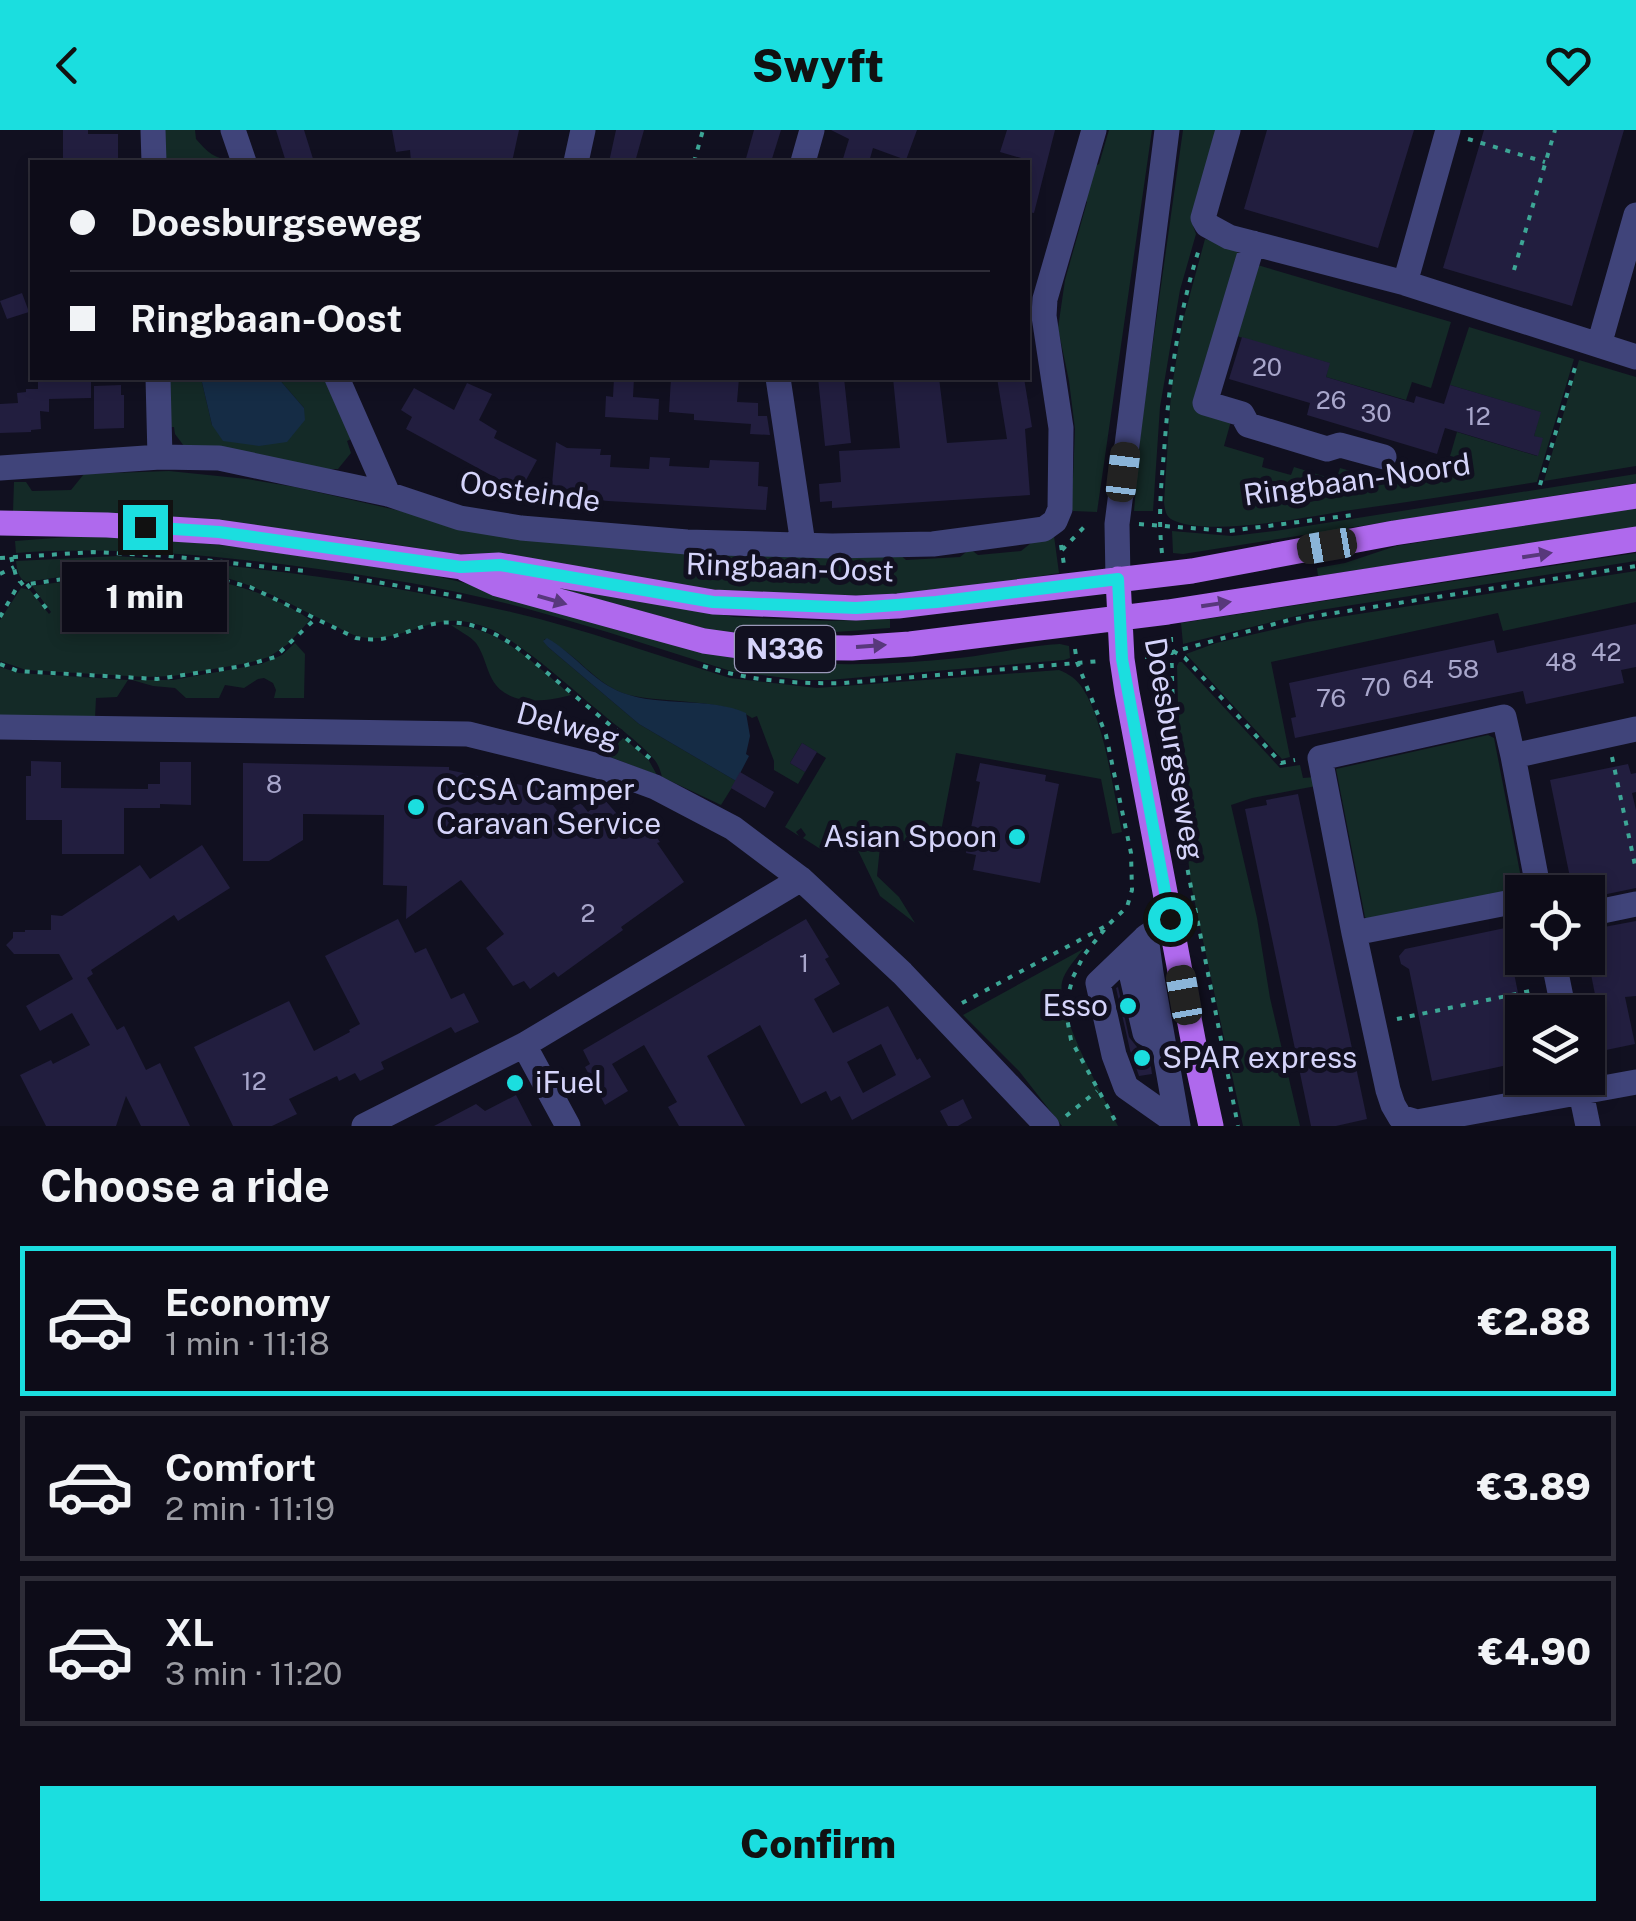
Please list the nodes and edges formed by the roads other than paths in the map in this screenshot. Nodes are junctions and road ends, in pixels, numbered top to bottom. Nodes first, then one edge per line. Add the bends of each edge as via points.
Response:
1 (153, 130) edge
2 (233, 130) edge
3 (583, 130) edge
4 (812, 130) edge
5 (1094, 130) edge
6 (1167, 130) edge
7 (1228, 130) edge
8 (1448, 131) edge
9 (154, 160) edge
10 (243, 160) edge
11 (576, 160) edge
12 (803, 160) edge
13 (1636, 215) edge
14 (1253, 243) junction
15 (1405, 283) junction
16 (1589, 351) junction
17 (1636, 358) edge
18 (158, 380) edge
19 (337, 380) edge
20 (778, 380) edge
21 (160, 457) junction
22 (1384, 457) dead end
23 (0, 468) edge
24 (388, 494) junction
25 (1636, 496) edge
26 (0, 523) edge
27 (1636, 540) edge
28 (803, 544) junction
29 (461, 567) junction
30 (1118, 579) junction
31 (1119, 618) junction
32 (0, 727) edge
33 (1636, 730) edge
34 (1513, 756) junction
35 (1536, 875) edge
36 (801, 879) junction
37 (1505, 903) edge
38 (1636, 904) edge
39 (1605, 910) edge
40 (1170, 919) junction
41 (1354, 933) junction
42 (1146, 937) junction
43 (524, 1045) junction
44 (1636, 1082) edge
45 (1605, 1084) edge
46 (1536, 1095) edge
47 (1582, 1095) edge
48 (1178, 1124) edge
49 (364, 1126) edge
50 (568, 1126) edge
51 (1050, 1126) edge
52 (1212, 1126) edge
53 (1588, 1126) edge

1 - 9 street
2 - 10 street
3 - 11 street
4 - 12 street
5 - 28 street, Oosteinde via 1044,303 1061,428 1055,521 1044,530 933,544
6 - 30 street via 1117,524
7 - 14 street via 1205,222
8 - 15 street
13 - 16 street
14 - 15 street
14 - 22 street via 1205,403 1242,414 1248,425 1328,449 1340,445
15 - 16 street
16 - 17 street
18 - 21 street
19 - 24 street
20 - 28 street
21 - 23 street, Oosteinde
21 - 24 street, Oosteinde via 218,458
24 - 28 street, Oosteinde via 460,518 521,528
25 - 30 main road, Ringbaan-Noord
26 - 29 main road, Ringbaan-Oost / N336 via 219,532
31 -> 27 main road
29 - 30 main road, Ringbaan-Oost / N336 via 500,565 713,602 776,606 898,606
29 -> 31 main road, Ringbaan-Oost / N336 via 497,584 640,625 747,648 910,644
30 - 31 main road, Doesburgseweg
31 - 40 main road, Doesburgseweg
32 - 36 street, Delweg via 468,734 655,786 734,828
33 - 34 street
34 - 35 street
34 - 41 street via 1504,716 1320,758
36 - 43 street
36 - 51 street, Delweg
37 - 41 street
38 - 39 street
40 - 42 street
40 - 52 main road, Doesburgseweg
41 - 46 street via 1388,1090 1400,1117 1417,1122
42 - 48 street
42 - 48 street via 1111,982 1124,1038 1114,1055 1126,1087
43 - 49 street
43 - 50 street
44 - 45 street
47 - 53 street

